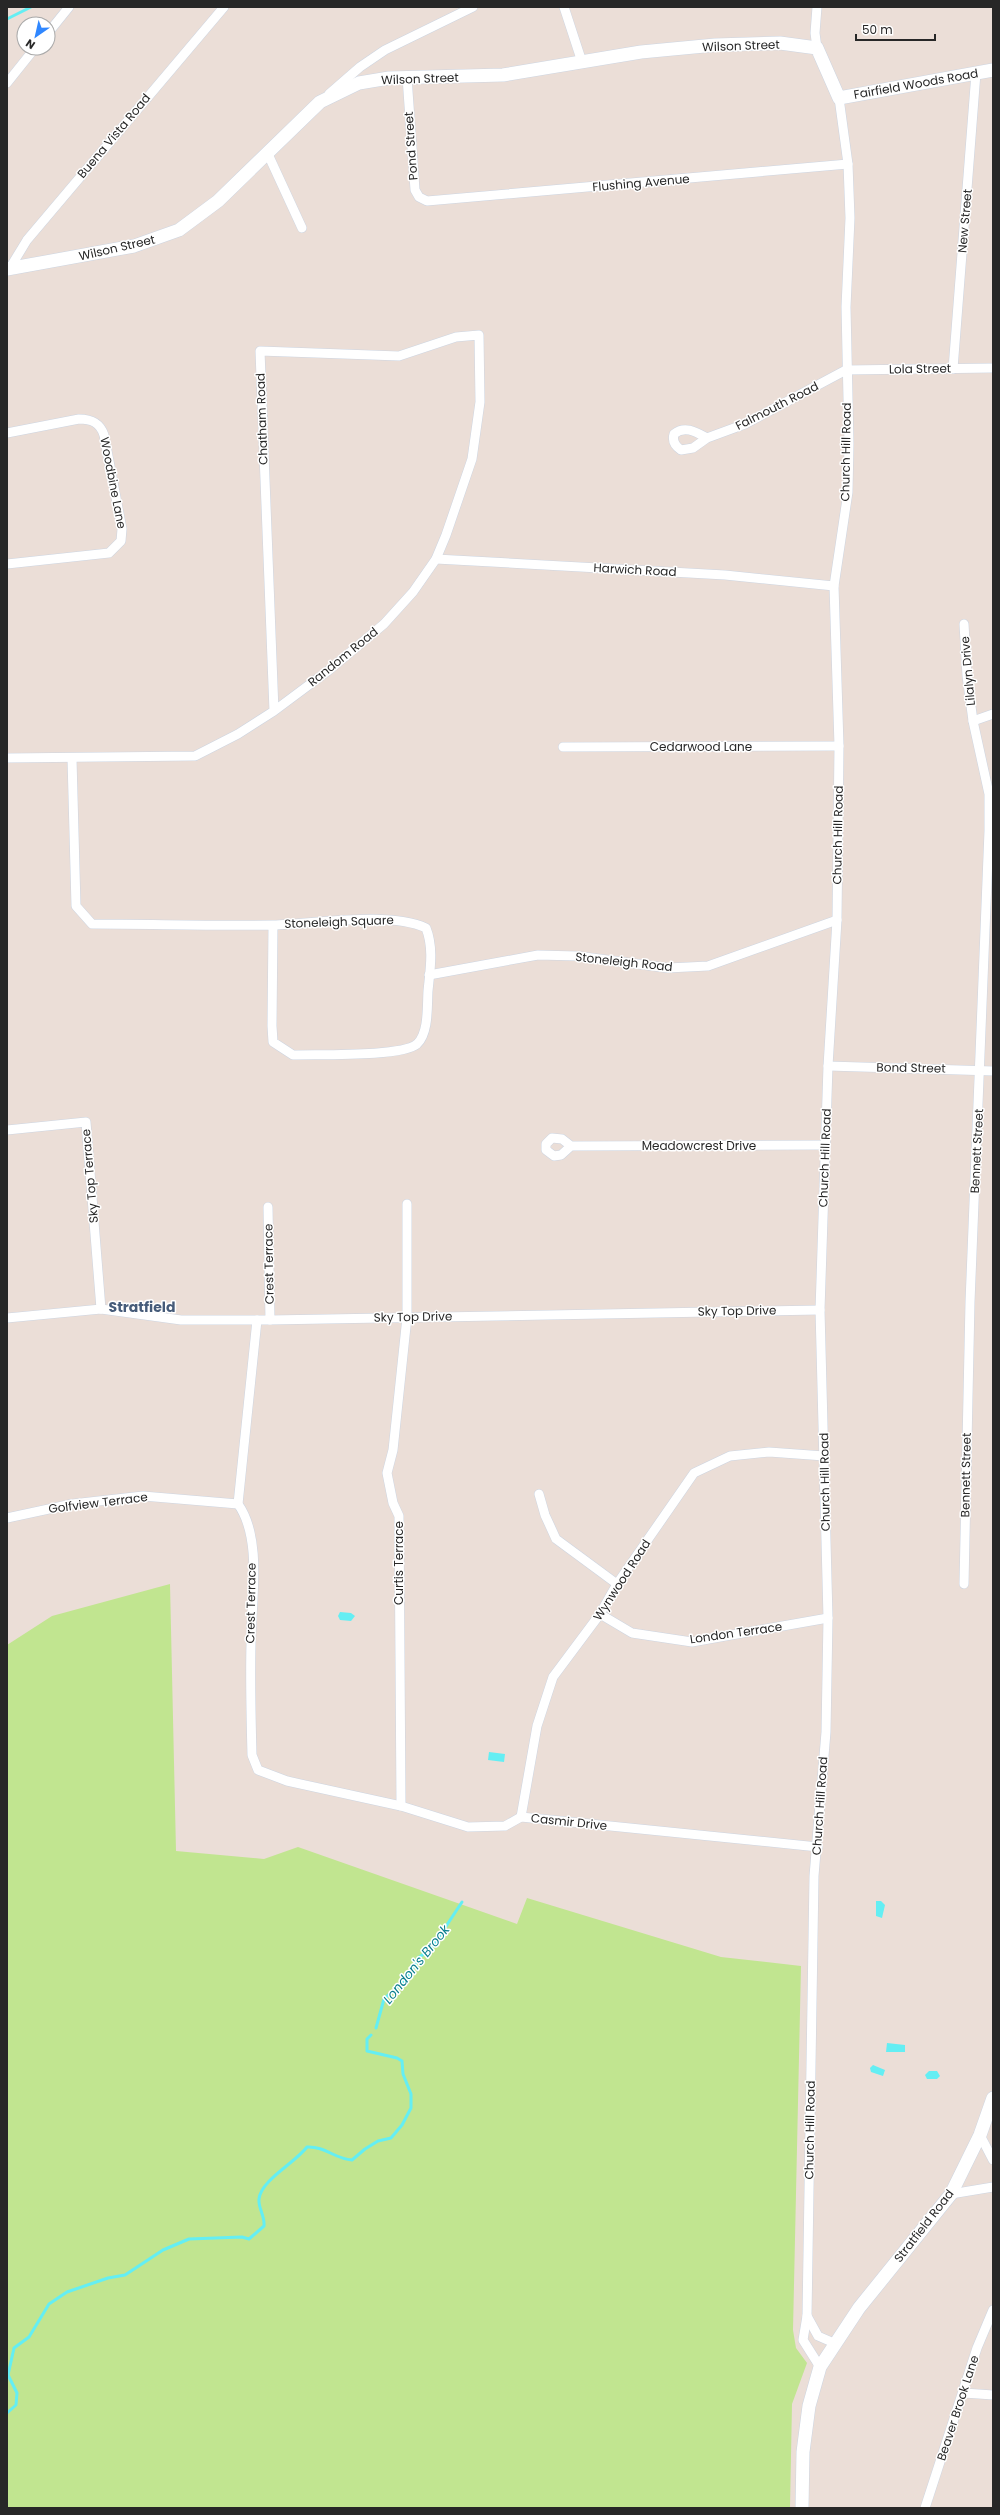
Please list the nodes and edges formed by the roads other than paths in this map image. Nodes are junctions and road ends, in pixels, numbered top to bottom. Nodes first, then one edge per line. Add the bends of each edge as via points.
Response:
1 (69, 7) edge
2 (224, 7) edge
3 (472, 7) edge
4 (564, 7) edge
5 (817, 7) edge
6 (56, 23) edge
7 (817, 48) junction
8 (28, 56) edge
9 (582, 62) junction
10 (993, 70) edge
11 (976, 74) junction
12 (407, 77) junction
13 (7, 82) edge
14 (839, 98) junction
15 (320, 102) junction
16 (268, 152) junction
17 (848, 164) junction
18 (433, 202) joint
19 (302, 228) dead end
20 (8, 268) edge
21 (479, 335) joint
22 (993, 368) edge
23 (953, 369) junction
24 (846, 370) junction
25 (7, 433) edge
26 (707, 438) dead end
27 (436, 559) junction
28 (7, 564) edge
29 (834, 586) junction
30 (964, 624) dead end
31 (274, 711) junction
32 (993, 714) edge
33 (973, 721) junction
34 (839, 746) junction
35 (563, 747) dead end
36 (7, 758) edge
37 (72, 759) junction
38 (837, 920) junction
39 (273, 925) junction
40 (429, 975) junction
41 (828, 1066) junction
42 (980, 1070) junction
43 (993, 1071) edge
44 (7, 1130) edge
45 (826, 1145) junction
46 (571, 1146) dead end
47 (407, 1204) dead end
48 (268, 1207) dead end
49 (101, 1309) junction
50 (820, 1310) junction
51 (407, 1317) junction
52 (7, 1318) edge
53 (257, 1320) junction
54 (270, 1320) junction
55 (824, 1456) junction
56 (539, 1494) dead end
57 (238, 1504) junction
58 (7, 1518) edge
59 (617, 1584) junction
60 (964, 1584) dead end
61 (600, 1614) junction
62 (828, 1618) junction
63 (258, 1770) joint
64 (401, 1806) junction
65 (521, 1817) junction
66 (818, 1847) junction
67 (993, 2098) edge
68 (980, 2134) junction
69 (993, 2160) edge
70 (993, 2187) edge
71 (951, 2194) junction
72 (993, 2310) edge
73 (807, 2316) junction
74 (834, 2342) junction
75 (820, 2367) junction
76 (964, 2393) junction
77 (993, 2395) edge
78 (802, 2508) edge
79 (925, 2508) edge

1 - 6 street
2 - 20 street, Buena Vista Road via 27,240
3 - 15 street via 385,50 360,66
4 - 9 street
5 - 7 street, Church Hill Road
7 - 9 main road, Wilson Street via 780,44 715,45 641,52
7 - 14 main road, Church Hill Road
8 - 13 street
9 - 12 main road, Wilson Street via 504,75
10 - 11 main road, Fairfield Woods Road
11 - 14 main road, Fairfield Woods Road
11 - 23 street, New Street
12 - 15 main road, Wilson Street via 359,83
12 - 18 street, Pond Street via 415,190 419,198
14 - 17 street, Church Hill Road
15 - 16 main road, Wilson Street
16 - 19 street
16 - 20 main road, Wilson Street via 210,208 192,222 166,236 134,246
17 - 18 street, Flushing Avenue
17 - 24 street, Church Hill Road via 850,218
21 - 27 street, Random Road via 480,402 472,459
21 - 31 street, Chatham Road via 456,337 399,356 260,350
22 - 23 street, Lola Street
23 - 24 street, Lola Street
24 - 26 street, Falmouth Road via 745,424
24 - 29 street, Church Hill Road via 848,492
25 - 28 street, Woodbine Lane via 79,419 96,422 104,435 122,529 121,541 109,553
27 - 29 street, Harwich Road via 725,575
27 - 31 street, Random Road via 413,592 384,624
29 - 34 street, Church Hill Road
30 - 33 street, Lilalyn Drive
31 - 37 street, Random Road via 238,734 195,756
32 - 33 street, Lilalyn Drive
33 - 42 street, Bennett Street via 989,794
34 - 35 street, Cedarwood Lane
34 - 38 street, Church Hill Road
36 - 37 street, Random Road
37 - 39 street, Stoneleigh Square via 76,906 92,924
38 - 40 street, Stoneleigh Road via 708,966 668,968 577,956 538,954
38 - 41 street, Church Hill Road
39 - 40 street, Stoneleigh Square via 394,919 415,923 426,928 431,940
39 - 40 street, Stoneleigh Square via 274,1042 293,1054 407,1049 417,1043 424,1031
41 - 42 street, Bond Street
41 - 45 street, Church Hill Road
42 - 43 street, Bond Street
42 - 60 street, Bennett Street via 970,1302
44 - 49 street, Sky Top Terrace via 86,1122
45 - 46 street, Meadowcrest Drive
45 - 50 street, Church Hill Road
47 - 51 street, Curtis Terrace
48 - 54 street, Crest Terrace
49 - 52 street, Sky Top Drive
49 - 53 street, Sky Top Drive via 181,1320
50 - 51 street, Sky Top Drive
50 - 55 street, Church Hill Road
51 - 54 street, Sky Top Drive
51 - 64 street, Curtis Terrace via 393,1450 387,1473 399,1516
53 - 54 street, Sky Top Drive
53 - 57 street, Crest Terrace
55 - 59 street, Wynwood Road via 769,1452 730,1456 694,1473
55 - 62 street, Church Hill Road
56 - 59 street via 544,1515 556,1539
57 - 58 street, Golfview Terrace via 143,1496 72,1504
57 - 63 street, Crest Terrace via 246,1516 254,1571 251,1643 252,1754
59 - 61 street, Wynwood Road
61 - 62 street, London Terrace via 632,1633 692,1642
61 - 65 street, Wynwood Road via 553,1677 537,1726
62 - 66 street, Church Hill Road via 826,1732
63 - 64 street, Casmir Drive via 287,1781
64 - 65 street, Casmir Drive via 468,1826 505,1826
65 - 66 street, Casmir Drive
66 - 73 street, Church Hill Road via 814,1876
67 - 68 main road, Stratfield Road
68 - 69 street
68 - 71 main road, Stratfield Road
70 - 71 street
71 - 74 main road, Stratfield Road via 858,2308
72 - 76 street, Beaver Brook Lane via 977,2348
73 - 74 street, Church Hill Road via 818,2336
73 - 75 street, Church Hill Road via 803,2340
74 - 75 main road, Stratfield Road
75 - 78 main road, Stratfield Road via 809,2406
76 - 77 street
76 - 79 street, Beaver Brook Lane

